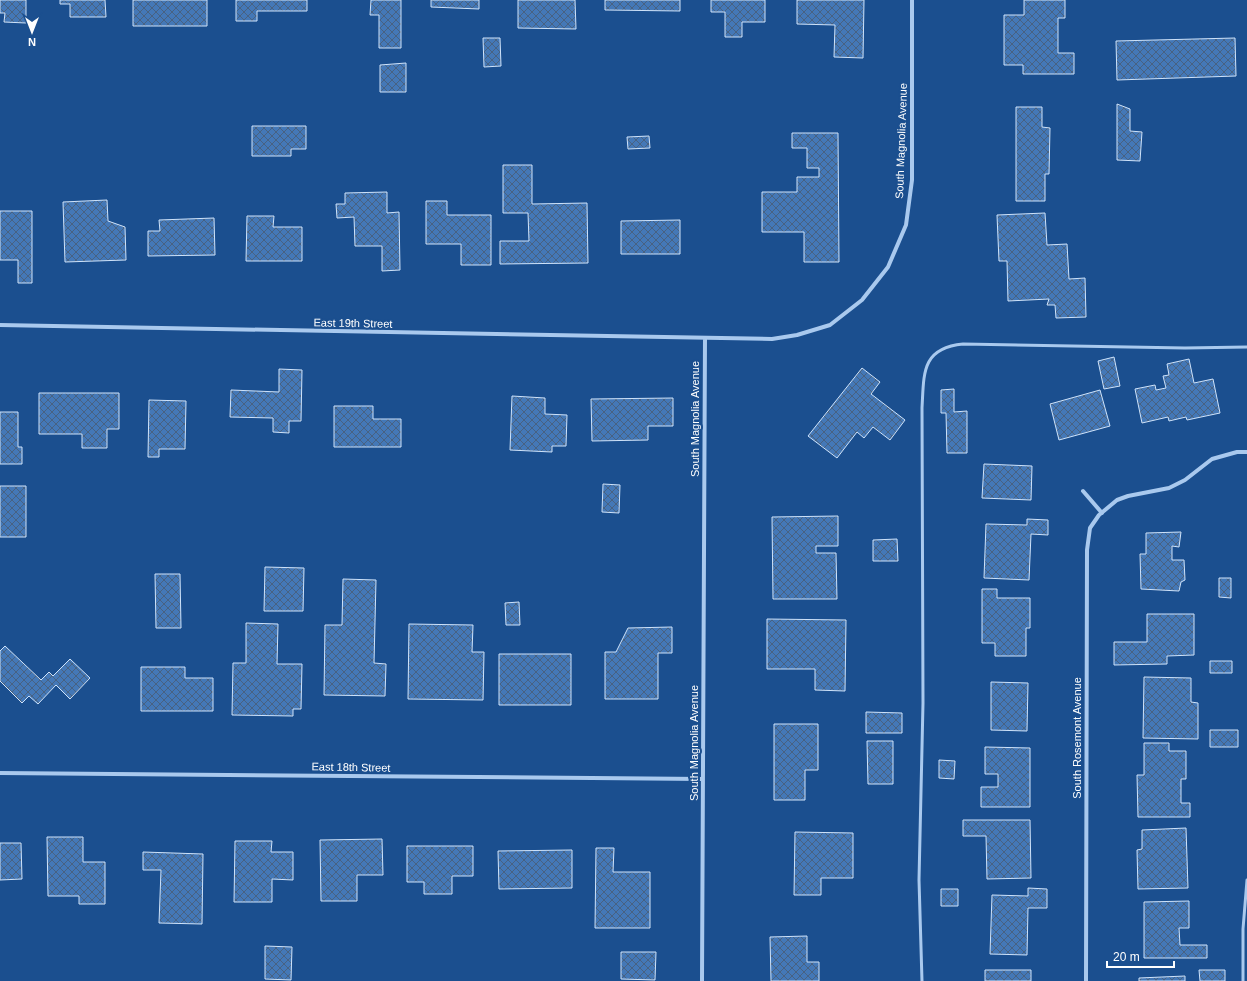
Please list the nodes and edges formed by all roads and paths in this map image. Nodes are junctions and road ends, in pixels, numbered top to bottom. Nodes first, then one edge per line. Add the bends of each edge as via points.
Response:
1 (912, 0) edge
2 (0, 325) edge
3 (705, 338) junction
4 (1247, 347) edge
5 (1247, 452) edge
6 (1083, 491) dead end
7 (1102, 512) junction
8 (0, 773) edge
9 (703, 779) junction
10 (1247, 880) edge
11 (702, 981) edge
12 (922, 981) edge
13 (1086, 981) edge
14 (1243, 981) edge

1 - 3 street, South Magnolia Avenue via 912,180 906,225 888,267 862,300 830,325 772,339
2 - 3 street, East 19th Street
3 - 9 street, South Magnolia Avenue
4 - 12 lane via 963,344 951,345 930,358 926,369 922,408 923,703 919,880
5 - 7 street, South Rosemont Avenue via 1212,459 1185,480 1169,488 1128,496 1117,500
6 - 7 street
7 - 13 street, South Rosemont Avenue via 1090,528 1087,550
8 - 9 street, East 18th Street
9 - 11 street, South Magnolia Avenue
10 - 14 lane via 1243,929

